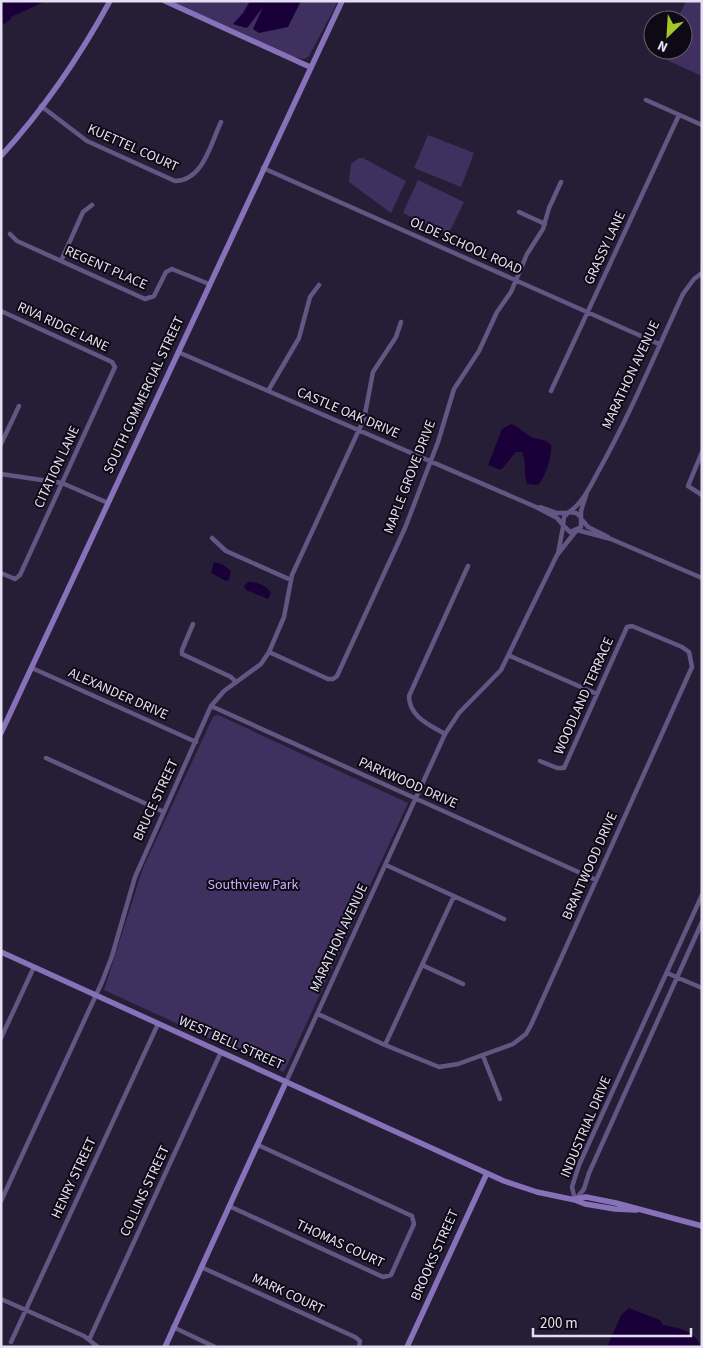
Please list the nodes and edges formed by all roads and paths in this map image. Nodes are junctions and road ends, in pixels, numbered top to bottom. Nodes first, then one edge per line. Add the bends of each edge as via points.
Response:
1 (110, 1) edge
2 (165, 1) edge
3 (342, 1) edge
4 (310, 67) junction
5 (646, 100) dead end
6 (41, 106) junction
7 (679, 115) junction
8 (221, 122) dead end
9 (702, 125) edge
10 (1, 156) edge
11 (263, 168) junction
12 (561, 182) dead end
13 (92, 205) dead end
14 (519, 212) dead end
15 (545, 224) junction
16 (10, 234) dead end
17 (61, 261) junction
18 (702, 273) edge
19 (516, 281) junction
20 (209, 284) junction
21 (319, 286) dead end
22 (1, 311) edge
23 (587, 313) junction
24 (401, 322) dead end
25 (659, 344) junction
26 (178, 352) junction
27 (115, 365) joint
28 (268, 391) junction
29 (551, 391) dead end
30 (19, 406) dead end
31 (359, 430) junction
32 (1, 444) edge
33 (702, 452) edge
34 (430, 461) junction
35 (1, 474) edge
36 (62, 483) junction
37 (587, 491) junction
38 (702, 495) edge
39 (108, 503) junction
40 (536, 507) junction
41 (568, 513) junction
42 (582, 519) junction
43 (563, 526) junction
44 (576, 531) junction
45 (212, 538) dead end
46 (611, 539) junction
47 (558, 555) junction
48 (468, 566) dead end
49 (1, 572) edge
50 (702, 578) edge
51 (291, 580) junction
52 (193, 624) dead end
53 (268, 652) junction
54 (510, 656) junction
55 (692, 661) joint
56 (32, 668) junction
57 (236, 682) junction
58 (597, 694) junction
59 (211, 706) junction
60 (2, 731) edge
61 (446, 734) junction
62 (196, 742) junction
63 (46, 758) dead end
64 (540, 761) dead end
65 (416, 799) junction
66 (164, 812) junction
67 (386, 865) junction
68 (596, 880) junction
69 (702, 895) edge
70 (454, 896) junction
71 (504, 919) dead end
72 (702, 922) edge
73 (1, 952) edge
74 (422, 965) junction
75 (34, 967) junction
76 (667, 973) junction
77 (677, 977) junction
78 (463, 984) dead end
79 (702, 988) edge
80 (96, 996) junction
81 (318, 1014) junction
82 (158, 1024) junction
83 (1, 1038) edge
84 (385, 1045) junction
85 (221, 1052) junction
86 (483, 1056) junction
87 (286, 1082) junction
88 (500, 1099) dead end
89 (258, 1145) junction
90 (487, 1173) junction
91 (1, 1200) edge
92 (575, 1200) junction
93 (229, 1206) junction
94 (702, 1226) edge
95 (201, 1267) junction
96 (1, 1299) edge
97 (26, 1310) junction
98 (174, 1328) junction
99 (89, 1340) junction
100 (11, 1342) dead end
101 (98, 1347) edge
102 (165, 1347) edge
103 (215, 1347) edge
104 (359, 1347) edge
105 (407, 1347) edge

1 - 6 main road via 84,48
2 - 4 main road
3 - 4 main road, SOUTH COMMERCIAL STREET
4 - 11 main road, SOUTH COMMERCIAL STREET
5 - 7 street
6 - 8 street, KUETTEL COURT via 87,141 175,181 188,179 197,172
6 - 10 main road
7 - 9 street
7 - 23 street, GRASSY LANE
11 - 19 street, OLDE SCHOOL ROAD
11 - 20 main road, SOUTH COMMERCIAL STREET
12 - 15 street, MAPLE GROVE DRIVE
13 - 17 street via 83,212
14 - 15 street
15 - 19 street, MAPLE GROVE DRIVE
16 - 17 street, REGENT PLACE via 17,241
17 - 20 street, REGENT PLACE via 144,299 154,296 166,272 172,269
18 - 25 street, MARATHON AVENUE via 683,294
19 - 23 street, OLDE SCHOOL ROAD
19 - 34 street, MAPLE GROVE DRIVE via 454,390
20 - 26 main road, SOUTH COMMERCIAL STREET
21 - 28 street via 310,297 299,338
22 - 27 street, RIVA RIDGE LANE
23 - 25 street, OLDE SCHOOL ROAD
23 - 29 street, GRASSY LANE
24 - 31 street, BRUCE STREET via 396,337 373,372
25 - 37 street, MARATHON AVENUE via 620,430
26 - 28 street, CASTLE OAK DRIVE
26 - 39 main road, SOUTH COMMERCIAL STREET
27 - 36 street, CITATION LANE
28 - 31 street, CASTLE OAK DRIVE
30 - 32 street
31 - 34 street, CASTLE OAK DRIVE
31 - 51 street, BRUCE STREET
33 - 38 street via 688,486
34 - 40 street, CASTLE OAK DRIVE
34 - 53 street, MAPLE GROVE DRIVE via 404,528 335,678 328,679
35 - 36 street
36 - 39 street
36 - 49 street, CITATION LANE via 17,578
37 - 41 street, MARATHON AVENUE
37 - 42 street, MARATHON AVENUE via 581,510
39 - 56 main road, SOUTH COMMERCIAL STREET
40 - 41 street, CASTLE OAK DRIVE via 559,514
40 - 43 street, CASTLE OAK DRIVE via 557,518
41 - 42 street via 576,513
41 - 43 street via 563,518
42 - 44 street
42 - 46 street via 588,527
43 - 44 street via 569,531
43 - 47 street, MARATHON AVENUE
44 - 46 street
44 - 47 street, MARATHON AVENUE
45 - 51 street via 226,551
46 - 50 street
47 - 54 street, MARATHON AVENUE
48 - 61 street via 409,696 415,714
51 - 53 street, BRUCE STREET via 284,617
52 - 57 street via 182,654
53 - 57 street, BRUCE STREET via 261,664
54 - 58 street
54 - 61 street, MARATHON AVENUE via 494,679 459,713
55 - 58 street, WOODLAND TERRACE via 689,652 682,647 630,626
55 - 68 street, BRANTWOOD DRIVE
56 - 60 main road, SOUTH COMMERCIAL STREET
56 - 62 street, ALEXANDER DRIVE
57 - 59 street, BRUCE STREET
58 - 64 street, WOODLAND TERRACE via 564,768
59 - 62 street, BRUCE STREET
59 - 65 street, PARKWOOD DRIVE
61 - 65 street, MARATHON AVENUE
62 - 66 street, BRUCE STREET
63 - 66 street
65 - 67 street, MARATHON AVENUE
65 - 68 street, PARKWOOD DRIVE
66 - 80 street, BRUCE STREET via 132,885 112,956
67 - 70 street
67 - 81 street, MARATHON AVENUE
68 - 86 street, BRANTWOOD DRIVE via 528,1030 517,1042
69 - 76 street, INDUSTRIAL DRIVE
70 - 71 street
70 - 74 street
72 - 77 street, INDUSTRIAL DRIVE
73 - 75 main road, WEST BELL STREET
74 - 78 street
74 - 84 street
75 - 80 main road, WEST BELL STREET
75 - 83 street
76 - 77 street
76 - 92 street, INDUSTRIAL DRIVE via 577,1170 572,1187
77 - 79 street
77 - 92 street, INDUSTRIAL DRIVE via 588,1173 584,1189
80 - 82 main road, WEST BELL STREET
80 - 91 street, BRUCE STREET
81 - 84 street, BRANTWOOD DRIVE
81 - 87 street, MARATHON AVENUE
82 - 85 main road, WEST BELL STREET
82 - 97 street, HENRY STREET
84 - 86 street, BRANTWOOD DRIVE via 439,1067
85 - 87 main road, WEST BELL STREET
85 - 99 street, COLLINS STREET
86 - 88 street
87 - 89 main road, MARATHON AVENUE
87 - 90 main road, WEST BELL STREET
89 - 93 main road, MARATHON AVENUE
89 - 93 street, THOMAS COURT via 412,1216 414,1224 391,1275 383,1276
90 - 92 main road via 537,1192
90 - 105 main road, BROOKS STREET
92 - 94 main road via 586,1197 616,1203
93 - 95 main road, MARATHON AVENUE
95 - 98 main road, MARATHON AVENUE
95 - 104 street, MARK COURT via 355,1337 360,1342
96 - 97 street
97 - 99 street
97 - 100 street, HENRY STREET
98 - 102 main road, MARATHON AVENUE
98 - 103 street
99 - 101 street

